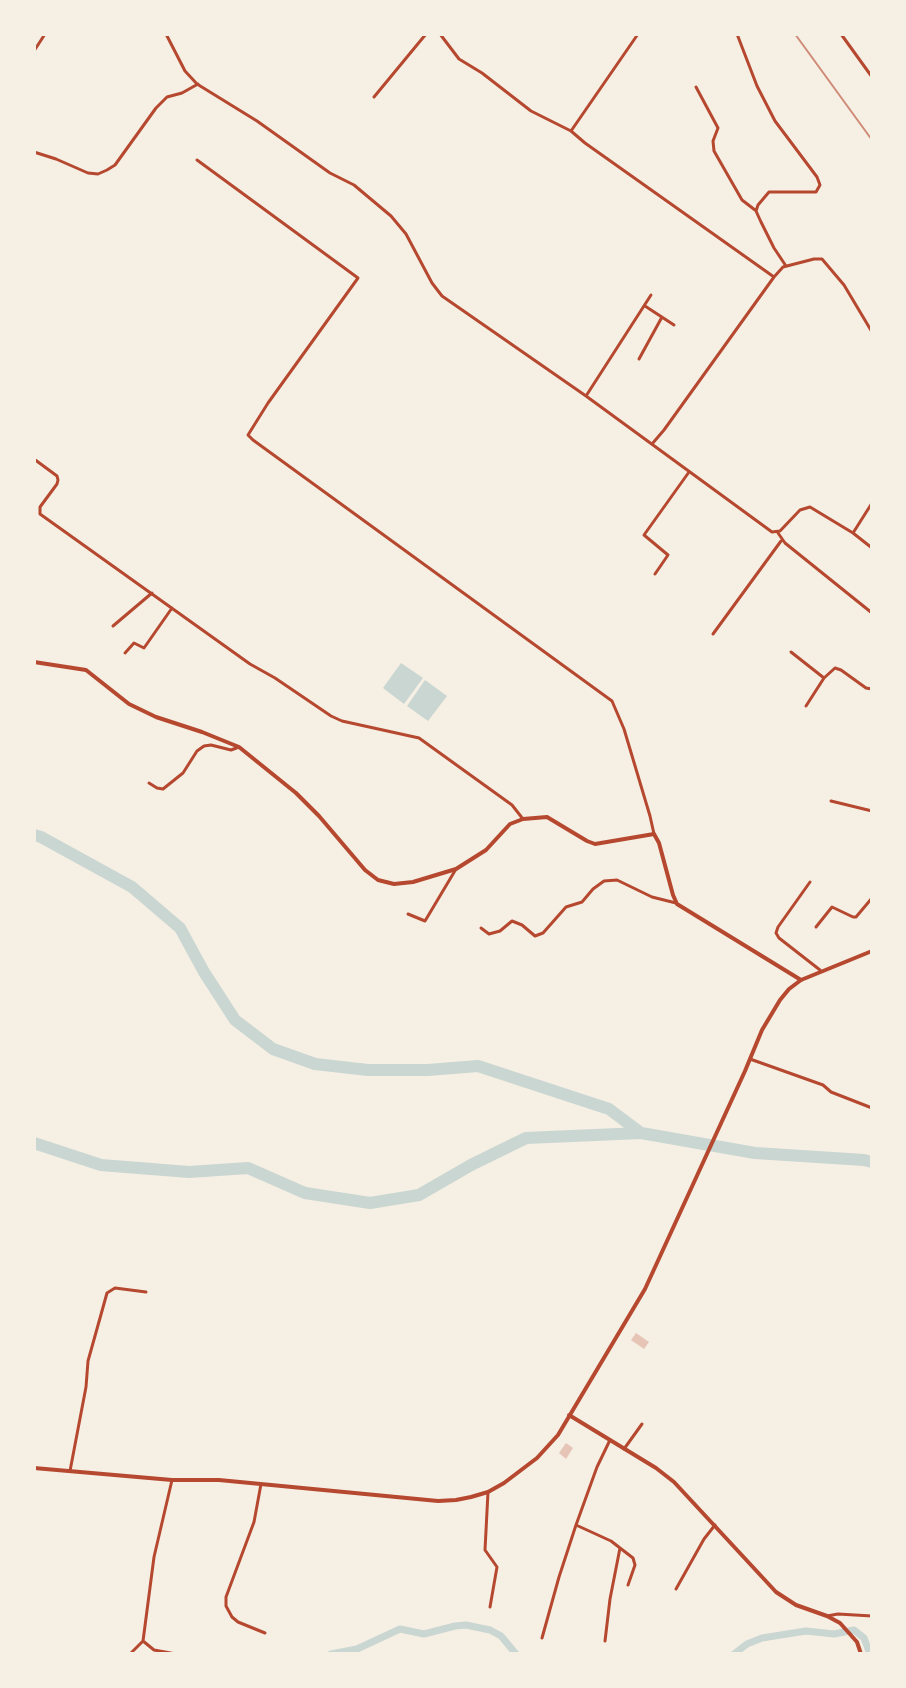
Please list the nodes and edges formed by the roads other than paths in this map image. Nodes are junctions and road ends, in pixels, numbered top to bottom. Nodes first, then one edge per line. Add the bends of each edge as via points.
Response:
1 (45, 34) edge
2 (426, 34) edge
3 (440, 34) edge
4 (638, 34) edge
5 (737, 34) edge
6 (841, 34) edge
7 (168, 35) edge
8 (34, 51) edge
9 (872, 77) edge
10 (198, 84) junction
11 (696, 87) dead end
12 (374, 97) dead end
13 (571, 131) junction
14 (34, 152) edge
15 (197, 160) dead end
16 (756, 211) junction
17 (786, 266) junction
18 (774, 277) junction
19 (651, 295) dead end
20 (645, 306) junction
21 (662, 317) junction
22 (674, 325) dead end
23 (872, 332) edge
24 (639, 359) dead end
25 (586, 396) junction
26 (652, 444) junction
27 (34, 459) edge
28 (689, 472) junction
29 (872, 503) edge
30 (777, 532) junction
31 (853, 533) junction
32 (782, 539) junction
33 (872, 548) edge
34 (655, 574) dead end
35 (152, 593) junction
36 (172, 608) junction
37 (872, 613) edge
38 (113, 626) dead end
39 (713, 634) dead end
40 (791, 652) dead end
41 (125, 653) dead end
42 (34, 662) edge
43 (824, 678) junction
44 (872, 689) edge
45 (806, 706) dead end
46 (239, 747) junction
47 (149, 783) dead end
48 (831, 801) dead end
49 (872, 811) edge
50 (523, 819) junction
51 (654, 834) junction
52 (456, 869) junction
53 (810, 882) dead end
54 (872, 898) edge
55 (677, 904) junction
56 (408, 914) dead end
57 (816, 927) dead end
58 (481, 928) dead end
59 (872, 951) edge
60 (821, 971) junction
61 (801, 980) junction
62 (750, 1059) junction
63 (872, 1108) edge
64 (146, 1292) dead end
65 (569, 1415) junction
66 (642, 1424) dead end
67 (610, 1440) junction
68 (624, 1449) junction
69 (34, 1468) edge
70 (70, 1471) junction
71 (172, 1480) junction
72 (261, 1484) junction
73 (488, 1492) junction
74 (576, 1525) junction
75 (715, 1525) junction
76 (620, 1548) junction
77 (628, 1585) dead end
78 (676, 1589) dead end
79 (490, 1607) dead end
80 (827, 1616) junction
81 (872, 1616) edge
82 (265, 1633) dead end
83 (542, 1638) dead end
84 (143, 1641) junction
85 (605, 1641) dead end
86 (130, 1654) edge
87 (176, 1654) edge
88 (861, 1654) edge

1 - 8 street
2 - 12 street
3 - 13 street via 459,59 531,111
4 - 13 street
5 - 16 street via 775,121 820,185 816,192 769,192
6 - 9 street
7 - 10 street via 185,71
10 - 14 street via 167,97 115,165 98,174
10 - 25 street via 354,185 406,234 442,296
11 - 16 street via 718,128 714,151 742,200
13 - 18 street
15 - 51 street via 358,278 248,435 612,701
16 - 17 street
17 - 18 street
17 - 23 street via 818,258 826,262
18 - 26 street
19 - 20 street
20 - 21 street
20 - 25 street
21 - 22 street
21 - 24 street
25 - 26 street
26 - 28 street
27 - 35 street via 58,480 40,514
28 - 30 street
28 - 34 street via 644,535 668,555
29 - 31 street
30 - 31 street via 810,507
30 - 32 street
31 - 33 street
32 - 37 street
32 - 39 street
35 - 36 street
35 - 38 street
36 - 41 street via 144,648 134,643
36 - 50 street via 336,720 419,738 512,805
40 - 43 street
42 - 46 main road via 86,670 129,704
43 - 44 street via 835,668
43 - 45 street
46 - 47 street via 204,746 163,789
46 - 52 main road via 296,793 378,880 413,882
48 - 49 street
50 - 51 main road via 547,817 595,844
50 - 52 main road
51 - 55 main road
52 - 56 street via 425,921
53 - 60 street via 776,933
54 - 57 street via 856,917 832,907
55 - 58 street via 617,880 604,881 582,902 566,907 543,933 535,936 512,921 489,934
55 - 61 main road
59 - 60 main road
60 - 61 main road
61 - 62 main road via 774,1009
62 - 63 street
62 - 65 main road via 645,1289
64 - 70 street via 115,1288 107,1293 88,1361
65 - 67 main road
65 - 73 main road via 537,1458
66 - 68 street
67 - 68 main road
67 - 74 street
68 - 75 main road via 674,1482
69 - 70 main road
70 - 71 main road
71 - 72 main road
71 - 84 street
72 - 73 main road via 438,1501
72 - 82 street via 226,1606 238,1622
73 - 79 street via 485,1550 497,1567
74 - 76 street
74 - 83 street
75 - 78 street
75 - 80 main road via 776,1592
76 - 77 street via 635,1563
76 - 85 street
80 - 81 street
80 - 88 main road via 845,1627
84 - 86 street
84 - 87 street via 154,1650

